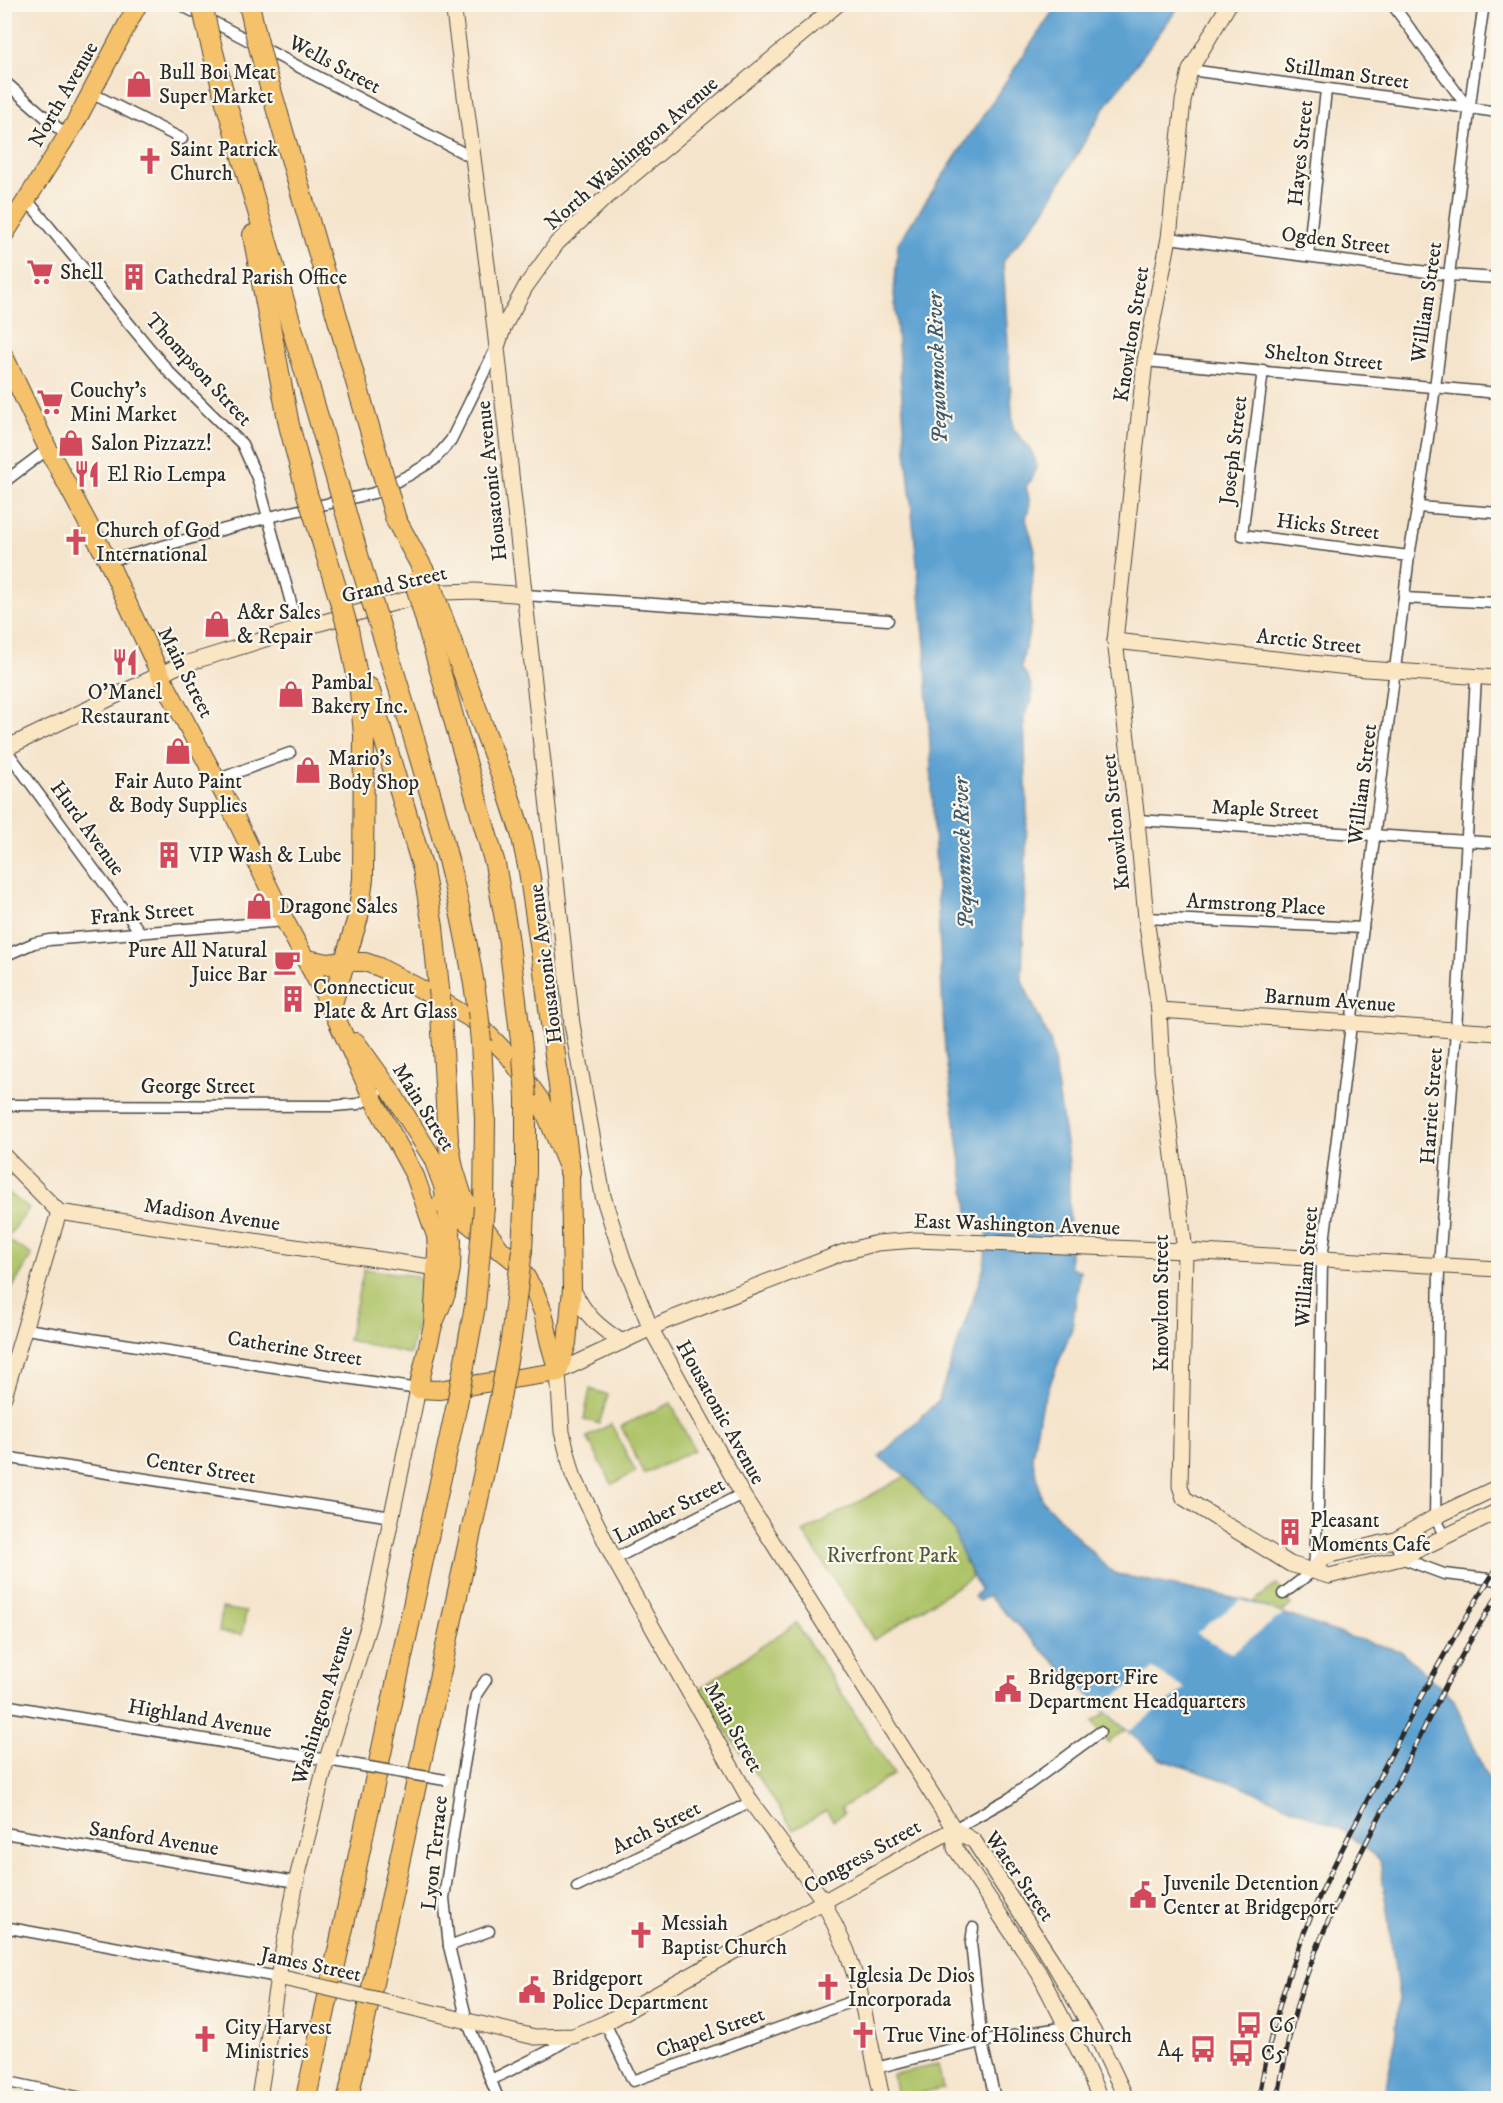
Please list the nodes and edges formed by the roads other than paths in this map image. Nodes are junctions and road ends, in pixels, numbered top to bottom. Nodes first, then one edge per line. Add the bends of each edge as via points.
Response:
1 (138, 4) edge
2 (179, 4) edge
3 (249, 4) edge
4 (838, 4) edge
5 (1228, 4) edge
6 (1392, 4) edge
7 (1484, 4) edge
8 (202, 5) edge
9 (450, 7) edge
10 (1190, 70) junction
11 (4, 81) edge
12 (1326, 90) junction
13 (91, 93) junction
14 (1468, 108) junction
15 (1498, 112) edge
16 (235, 135) junction
17 (67, 136) junction
18 (182, 139) dead end
19 (472, 158) junction
20 (27, 200) junction
21 (4, 235) edge
22 (1169, 238) junction
23 (1308, 256) junction
24 (1450, 274) junction
25 (1498, 278) edge
26 (497, 346) junction
27 (4, 356) edge
28 (1145, 361) junction
29 (1263, 370) junction
30 (1434, 388) junction
31 (1498, 393) edge
32 (48, 449) junction
33 (4, 482) edge
34 (1418, 507) junction
35 (1498, 513) edge
36 (268, 517) junction
37 (1242, 535) joint
38 (1409, 556) junction
39 (108, 561) junction
40 (525, 595) junction
41 (1404, 598) junction
42 (1498, 603) edge
43 (430, 605) junction
44 (888, 620) dead end
45 (298, 629) junction
46 (348, 629) junction
47 (1115, 641) junction
48 (1394, 671) junction
49 (160, 674) junction
50 (1476, 676) junction
51 (1498, 678) edge
52 (5, 748) edge
53 (290, 753) dead end
54 (216, 780) junction
55 (1137, 820) junction
56 (1376, 835) junction
57 (1466, 841) junction
58 (1498, 843) edge
59 (1146, 918) junction
60 (285, 921) junction
61 (1363, 928) junction
62 (140, 932) junction
63 (4, 956) edge
64 (307, 960) junction
65 (344, 962) junction
66 (331, 1007) junction
67 (1159, 1010) junction
68 (1352, 1022) junction
69 (1456, 1030) junction
70 (1498, 1032) edge
71 (389, 1088) junction
72 (372, 1097) junction
73 (4, 1105) edge
74 (4, 1156) edge
75 (570, 1172) junction
76 (415, 1176) junction
77 (446, 1207) junction
78 (59, 1212) junction
79 (499, 1249) junction
80 (1185, 1251) junction
81 (1322, 1258) junction
82 (1439, 1265) junction
83 (444, 1269) junction
84 (1498, 1269) edge
85 (572, 1288) junction
86 (26, 1329) junction
87 (651, 1329) junction
88 (622, 1342) junction
89 (558, 1372) junction
90 (418, 1389) junction
91 (4, 1397) edge
92 (4, 1456) edge
93 (1498, 1487) edge
94 (742, 1494) junction
95 (1498, 1511) edge
96 (392, 1517) junction
97 (1435, 1518) junction
98 (1444, 1538) junction
99 (1395, 1540) junction
100 (1401, 1558) junction
101 (614, 1559) junction
102 (1314, 1570) junction
103 (1498, 1580) edge
104 (1283, 1594) dead end
105 (486, 1680) dead end
106 (4, 1705) edge
107 (1100, 1732) dead end
108 (327, 1759) junction
109 (461, 1783) junction
110 (751, 1802) junction
111 (954, 1828) junction
112 (4, 1833) edge
113 (296, 1882) junction
114 (577, 1887) dead end
115 (824, 1900) junction
116 (4, 1927) edge
117 (973, 1928) dead end
118 (489, 1931) dead end
119 (449, 1946) junction
120 (278, 1977) junction
121 (861, 1998) junction
122 (467, 2021) junction
123 (605, 2023) junction
124 (1090, 2025) junction
125 (1067, 2027) junction
126 (573, 2036) junction
127 (982, 2043) junction
128 (876, 2068) junction
129 (491, 2080) junction
130 (4, 2081) edge
131 (82, 2098) edge
132 (259, 2098) edge
133 (306, 2098) edge
134 (348, 2098) edge
135 (498, 2098) edge
136 (882, 2098) edge
137 (995, 2098) edge
138 (1100, 2098) edge
139 (1126, 2098) edge

1 - 13 main road, North Avenue
2 - 19 street, Wells Street
3 - 43 highway, bridge via 396,520
4 - 26 main road, North Washington Avenue via 557,243 526,286
5 - 10 main road, Knowlton Street
6 - 14 street
7 - 14 street, William Street
8 - 16 highway, bridge
9 - 19 main road, Housatonic Avenue
10 - 12 street, Stillman Street
10 - 22 main road, Knowlton Street via 1183,101
11 - 17 street
12 - 14 street, Stillman Street
12 - 23 street, Hayes Street
13 - 17 main road, North Avenue
13 - 18 street
14 - 15 street, Stillman Street
14 - 24 street, William Street
16 - 46 highway, bridge via 289,425
16 - 133 highway, bridge via 447,849 466,932 478,1011 485,1119 484,1207 475,1306
17 - 20 main road, North Avenue
19 - 26 main road, Housatonic Avenue
20 - 21 main road, North Avenue
20 - 36 street, Thompson Street via 169,372 242,444
22 - 23 street, Ogden Street
22 - 28 main road, Knowlton Street
23 - 24 street, Ogden Street
24 - 25 street, Ogden Street
24 - 30 street, William Street
26 - 36 street, North Washington Avenue via 450,440 434,460 374,493
26 - 40 main road, Housatonic Avenue
27 - 32 main road, Main Street
28 - 29 street, Shelton Street
28 - 47 main road, Knowlton Street
29 - 30 street, Shelton Street
29 - 37 street, Joseph Street
30 - 31 street, Shelton Street
30 - 34 street, William Street
32 - 33 street
32 - 39 main road, Main Street
34 - 35 street
34 - 38 street, William Street
36 - 39 street, North Washington Avenue
36 - 45 street, Thompson Street
37 - 38 street, Hicks Street
38 - 41 street, William Street
39 - 49 main road, Main Street
40 - 44 street, Grand Street
40 - 45 main road, Grand Street via 445,592
40 - 87 main road, Housatonic Avenue via 572,1024 589,1126 603,1196
41 - 42 street
41 - 48 street, William Street
43 - 75 highway via 521,833 546,984
43 - 134 highway, bridge via 495,864 510,946 526,1097 522,1250 500,1398
45 - 49 main road, Grand Street
46 - 65 highway via 363,721 364,810 361,898
46 - 79 highway, bridge via 423,869 434,927 453,1168 468,1207
47 - 48 main road, Arctic Street
47 - 55 main road, Knowlton Street
48 - 50 main road, Arctic Street
48 - 56 street, William Street
49 - 52 main road, Grand Street
49 - 54 main road, Main Street
50 - 51 main road, Arctic Street
50 - 57 street, Harriet Street
52 - 62 street, Hurd Avenue
53 - 54 street
54 - 60 main road, Main Street
55 - 56 street, Maple Street
55 - 59 main road, Knowlton Street
56 - 57 street, Maple Street
56 - 61 street, William Street
57 - 58 street, Maple Street
57 - 69 street, Harriet Street
59 - 61 street, Armstrong Place
59 - 67 main road, Knowlton Street
60 - 62 street, Frank Street
60 - 64 main road, Main Street
61 - 68 street, William Street
62 - 63 street, Frank Street via 49,940
64 - 65 highway
64 - 66 main road, Main Street
65 - 66 highway
65 - 75 main road, Main Street via 359,961 379,967 475,1021 509,1056 540,1100
66 - 71 main road, Main Street
66 - 72 main road, Main Street
67 - 68 main road, Barnum Avenue
67 - 80 main road, Knowlton Street via 1162,1068
68 - 69 main road, Barnum Avenue
68 - 81 street, William Street
69 - 70 main road, Barnum Avenue
69 - 82 street, Harriet Street
71 - 72 street, George Street
71 - 77 main road, Main Street via 433,1159
72 - 73 street, George Street via 358,1104 334,1106
72 - 76 main road, Main Street
74 - 78 main road
75 - 85 main road, Main Street
76 - 77 main road, Main Street
76 - 83 main road, Main Street
77 - 79 main road, Main Street
77 - 83 main road, Main Street via 452,1241
78 - 83 main road, Madison Avenue
78 - 86 main road
79 - 89 main road, Main Street via 518,1264 535,1292
80 - 81 main road, East Washington Avenue
80 - 87 main road, East Washington Avenue via 916,1240 877,1243 844,1251
80 - 102 main road, Knowlton Street via 1180,1486 1184,1498 1290,1564
81 - 82 main road, East Washington Avenue
81 - 102 street, William Street
82 - 84 main road, East Washington Avenue
82 - 97 street, Harriet Street
83 - 90 main road, Washington Avenue
85 - 88 main road, Main Street via 581,1307 599,1327
85 - 89 main road, Main Street via 567,1343
86 - 90 street, Catherine Street
86 - 91 main road
87 - 88 main road, East Washington Avenue
87 - 94 main road, Housatonic Avenue
88 - 89 main road, East Washington Avenue
89 - 90 main road, Catherine Street via 439,1390
89 - 101 main road, Main Street via 562,1432 573,1475
90 - 96 main road, Washington Avenue
92 - 96 street, Center Street
93 - 97 main road
94 - 101 street, Lumber Street
94 - 111 main road, Housatonic Avenue
95 - 98 main road
96 - 108 main road, Washington Avenue via 370,1621
97 - 98 street, Harriet Street
97 - 99 main road
98 - 100 main road
99 - 100 street
99 - 102 main road via 1330,1555
100 - 102 main road via 1336,1575
100 - 103 street via 1444,1574
101 - 110 main road, Main Street
102 - 104 street
105 - 109 street, Lyon Terrace via 476,1695
106 - 108 street, Highland Avenue
107 - 111 street, Congress Street via 1010,1798
108 - 109 street, Highland Avenue, bridge
108 - 113 main road, Washington Avenue
109 - 119 street, Lyon Terrace via 444,1898
110 - 114 street, Arch Street
110 - 115 main road, Main Street
111 - 115 main road, Congress Street
111 - 124 main road, Water Street via 974,1841
111 - 125 main road, Water Street via 955,1848 1039,1973
112 - 113 street, Sanford Avenue
113 - 120 main road, Washington Avenue
115 - 121 main road, Main Street via 848,1951
115 - 123 main road, Congress Street
116 - 120 street, James Street
117 - 127 street via 971,1943
118 - 119 street
119 - 122 street, Lyon Terrace
120 - 122 main road, James Street, bridge
120 - 132 main road, Washington Avenue
121 - 123 street, Chapel Street via 633,2081
121 - 128 main road, Main Street
122 - 126 main road, James Street via 535,2037
122 - 129 street, Lyon Terrace
123 - 126 main road, James Street
124 - 125 street
124 - 139 main road, Water Street
125 - 127 street
125 - 138 main road, Water Street
126 - 129 street
127 - 128 street
127 - 137 street
128 - 136 main road, Main Street
129 - 135 street, Lyon Terrace
130 - 131 street

